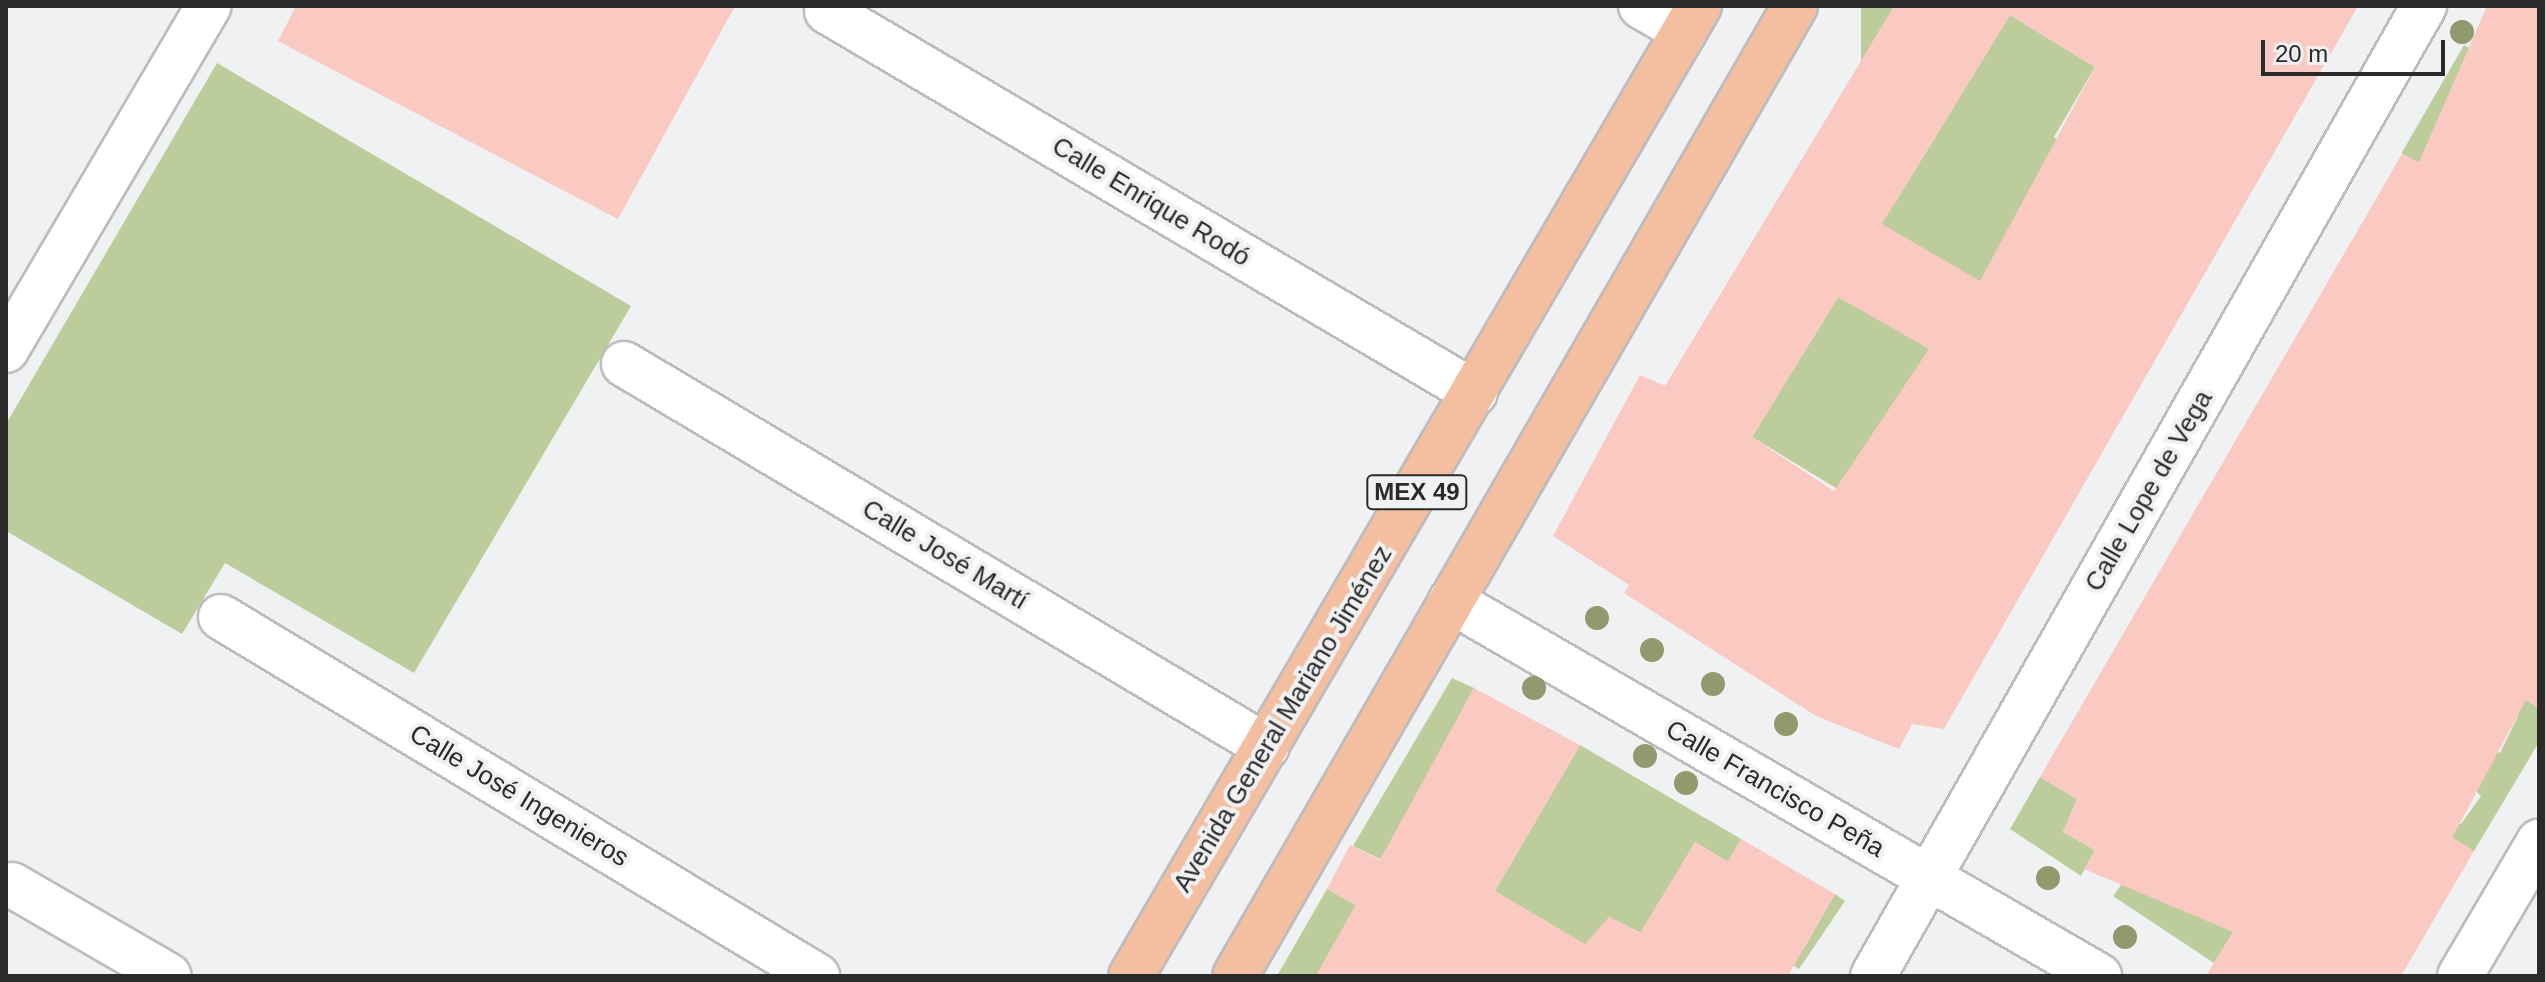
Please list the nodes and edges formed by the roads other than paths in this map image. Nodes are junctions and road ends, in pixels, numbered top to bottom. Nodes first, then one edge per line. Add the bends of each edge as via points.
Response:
1 (209, 6) edge
2 (1641, 6) edge
3 (1795, 6) edge
4 (2424, 6) edge
5 (827, 11) dead end
6 (1692, 19) edge
7 (6, 350) edge
8 (624, 364) dead end
9 (1475, 393) junction
10 (1451, 601) junction
11 (221, 617) dead end
12 (1267, 747) junction
13 (2539, 842) edge
14 (1929, 879) junction
15 (12, 885) dead end
16 (169, 976) edge
17 (817, 976) edge
18 (1131, 976) edge
19 (1235, 976) edge
20 (1873, 976) edge
21 (2099, 976) edge
22 (2460, 976) edge

1 - 7 street
2 - 6 street
3 - 10 main road, MEX 49
4 - 14 street, Calle Lope de Vega
5 - 9 street, Calle Enrique Rodó
6 - 9 main road, Avenida General Mariano Jiménez / MEX 49
8 - 12 street, Calle José Martí
9 - 12 main road, Avenida General Mariano Jiménez / MEX 49
10 - 14 street, Calle Francisco Peña
10 - 19 main road, MEX 49
11 - 17 street, Calle José Ingenieros
12 - 18 main road, Avenida General Mariano Jiménez / MEX 49
13 - 22 street
14 - 20 street, Calle Lope de Vega
14 - 21 street, Calle Francisco Peña
15 - 16 street

